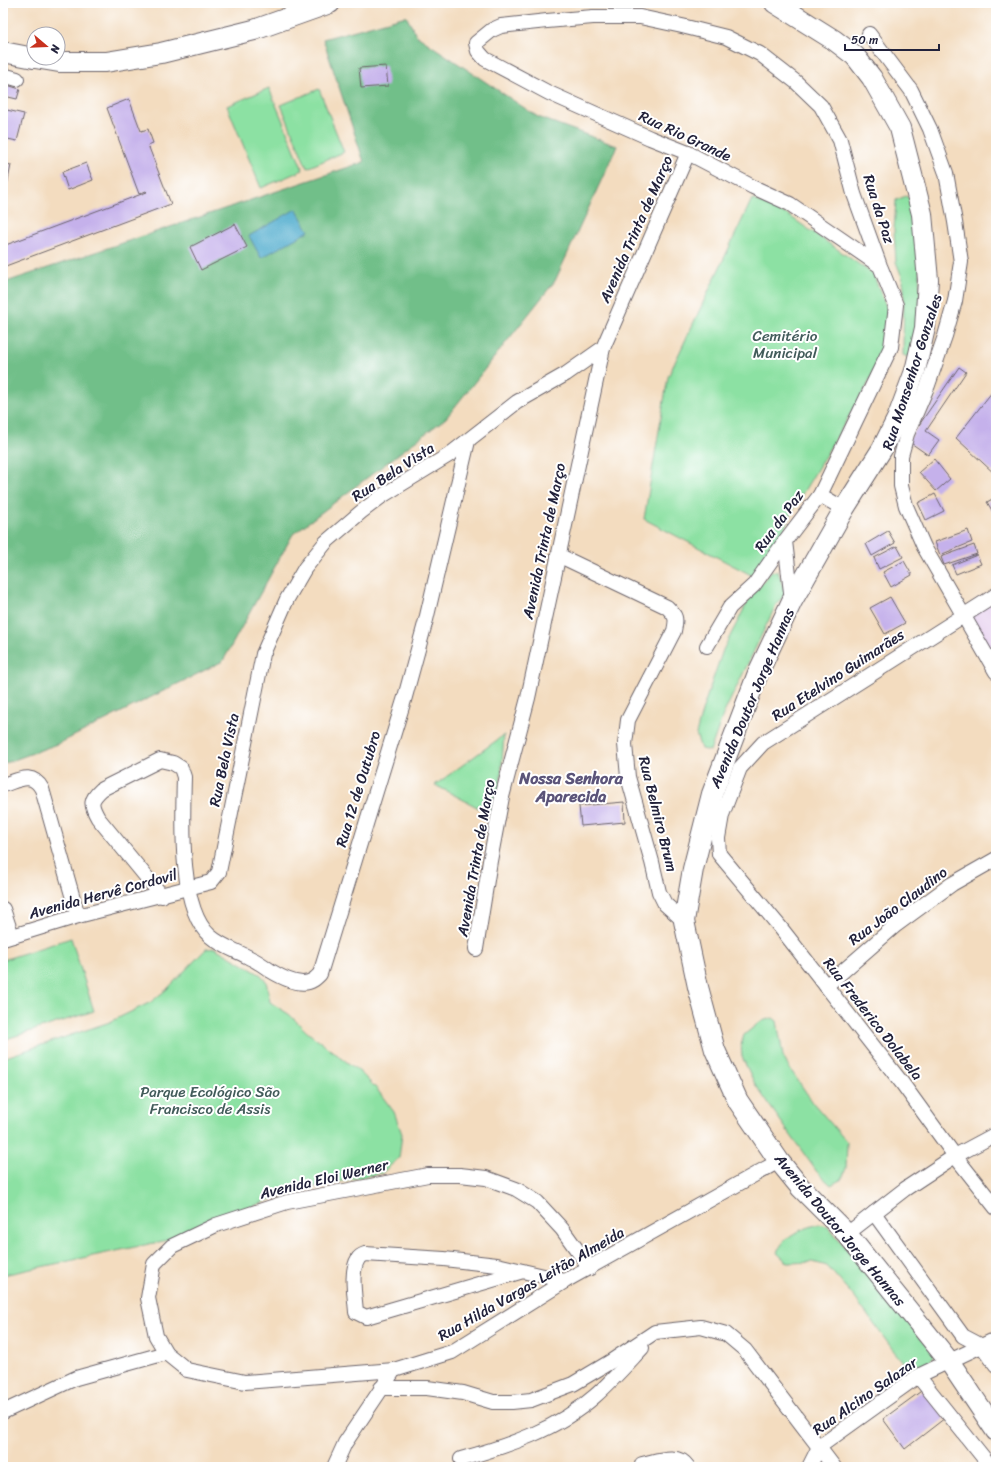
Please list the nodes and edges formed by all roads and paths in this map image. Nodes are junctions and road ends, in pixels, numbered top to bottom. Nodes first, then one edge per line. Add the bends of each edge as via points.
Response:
1 (330, 3) edge
2 (775, 3) edge
3 (869, 34) dead end
4 (476, 43) joint
5 (3, 52) edge
6 (26, 56) edge
7 (66, 62) edge
8 (688, 153) junction
9 (880, 266) junction
10 (603, 348) junction
11 (921, 378) junction
12 (468, 441) junction
13 (820, 495) junction
14 (844, 509) junction
15 (785, 541) junction
16 (558, 555) junction
17 (996, 595) edge
18 (792, 601) junction
19 (964, 614) junction
20 (707, 646) dead end
21 (996, 672) edge
22 (3, 785) edge
23 (719, 854) joint
24 (996, 859) edge
25 (211, 882) joint
26 (188, 889) junction
27 (162, 896) junction
28 (3, 909) edge
29 (78, 916) junction
30 (684, 921) junction
31 (7, 937) edge
32 (476, 949) dead end
33 (826, 986) junction
34 (996, 1134) edge
35 (955, 1156) junction
36 (779, 1161) junction
37 (996, 1208) edge
38 (874, 1213) junction
39 (847, 1234) junction
40 (590, 1268) junction
41 (523, 1271) junction
42 (565, 1281) junction
43 (655, 1332) junction
44 (996, 1339) edge
45 (982, 1346) junction
46 (166, 1353) junction
47 (949, 1362) junction
48 (996, 1365) edge
49 (394, 1370) junction
50 (918, 1376) junction
51 (381, 1388) junction
52 (3, 1412) edge
53 (996, 1431) edge
54 (819, 1447) junction
55 (461, 1459) dead end
56 (639, 1466) edge
57 (334, 1467) edge
58 (688, 1467) edge
59 (809, 1467) edge
60 (834, 1467) edge
61 (991, 1467) edge

1 - 7 highway via 254,30 161,53 106,62
2 - 11 highway, Avenida Doutor Jorge Hannas via 834,40 854,56 872,78 900,128 922,214 928,280
3 - 11 street, Rua Monsenhor Gonzales via 911,90 930,129 946,174 955,222 961,262 955,301 945,336
4 - 8 street, Rua Rio Grande via 478,51 485,59 549,93
4 - 9 street, Rua da Paz via 501,26 593,17 640,17 726,37 760,54 796,82 821,106 840,140 854,194
5 - 6 highway
8 - 9 street, Rua Rio Grande via 790,204
8 - 10 street, Avenida Trinta de Março
9 - 13 street, Rua da Paz via 896,305 891,348
10 - 12 street, Rua Bela Vista via 566,374 517,402
10 - 16 street, Avenida Trinta de Março
11 - 14 highway, Avenida Doutor Jorge Hannas via 882,449
11 - 19 street, Rua Monsenhor Gonzales via 901,456 901,486 906,506 924,547
12 - 25 street, Rua Bela Vista via 360,512 326,542 305,568 287,599 263,654 219,872
12 - 26 street, Rua 12 de Outubro via 405,697 320,974 303,984 281,977 251,958 224,946 203,930
13 - 14 street
13 - 15 street, Rua da Paz
14 - 18 highway, Avenida Doutor Jorge Hannas
15 - 18 street
15 - 20 street, Rua da Paz via 754,585 730,607
16 - 30 street, Rua Belmiro Brum via 666,607 674,614 674,631 628,720 625,744 628,777 659,892 665,904
16 - 32 street, Avenida Trinta de Março via 528,698 502,797
17 - 19 street, Rua Etelvino Guimarães
18 - 30 highway, Avenida Doutor Jorge Hannas via 758,673 712,794 693,869
19 - 21 street, Rua Monsenhor Gonzales
19 - 23 street, Rua Etelvino Guimarães via 763,743 740,768 722,815 718,838
22 - 29 street via 33,778 42,788
23 - 33 street, Rua Frederico Dolabela
24 - 33 street, Rua João Claudino via 952,884 896,925
25 - 26 street, Avenida Hervê Cordovil
26 - 27 street, Avenida Hervê Cordovil
26 - 27 street, Rua 12 de Outubro via 184,844 184,777 181,768 160,760 102,788 94,795 92,809
27 - 29 street, Avenida Hervê Cordovil
28 - 31 street
29 - 31 street, Avenida Hervê Cordovil
30 - 36 highway, Avenida Doutor Jorge Hannas via 715,1050 738,1101
33 - 35 street, Rua Frederico Dolabela
34 - 35 street
35 - 37 street, Rua Frederico Dolabela
35 - 38 street
36 - 39 highway, Avenida Doutor Jorge Hannas via 801,1188
36 - 40 street, Rua Hilda Vargas Leitão Almeida
38 - 39 street
38 - 45 street via 963,1336
39 - 47 highway, Avenida Doutor Jorge Hannas
40 - 42 street, Rua Hilda Vargas Leitão Almeida
40 - 46 street, Avenida Eloi Werner via 562,1229 537,1202 516,1189 486,1178 428,1175 303,1198 216,1225 172,1246 154,1264 148,1298 156,1336
41 - 41 street via 498,1265 444,1259 365,1254 358,1258 355,1265 356,1312 366,1317
41 - 42 street
42 - 49 street, Rua Hilda Vargas Leitão Almeida via 452,1352
43 - 51 street via 574,1384 531,1400 493,1402 463,1393 427,1388
43 - 54 street via 701,1327 726,1334 744,1350
43 - 55 street via 595,1397 570,1414 530,1437
44 - 45 street, Rua Alcino Salazar
45 - 47 street, Rua Alcino Salazar
45 - 48 street
46 - 49 street, Avenida Eloi Werner via 187,1370 245,1382
46 - 52 street via 76,1378
47 - 50 street, Rua Alcino Salazar
47 - 53 highway, Avenida Doutor Jorge Hannas
49 - 51 street
50 - 54 street, Rua Alcino Salazar
50 - 61 street
51 - 57 street via 345,1444
54 - 59 street, Rua Alcino Salazar
54 - 60 street
56 - 58 street via 679,1459

